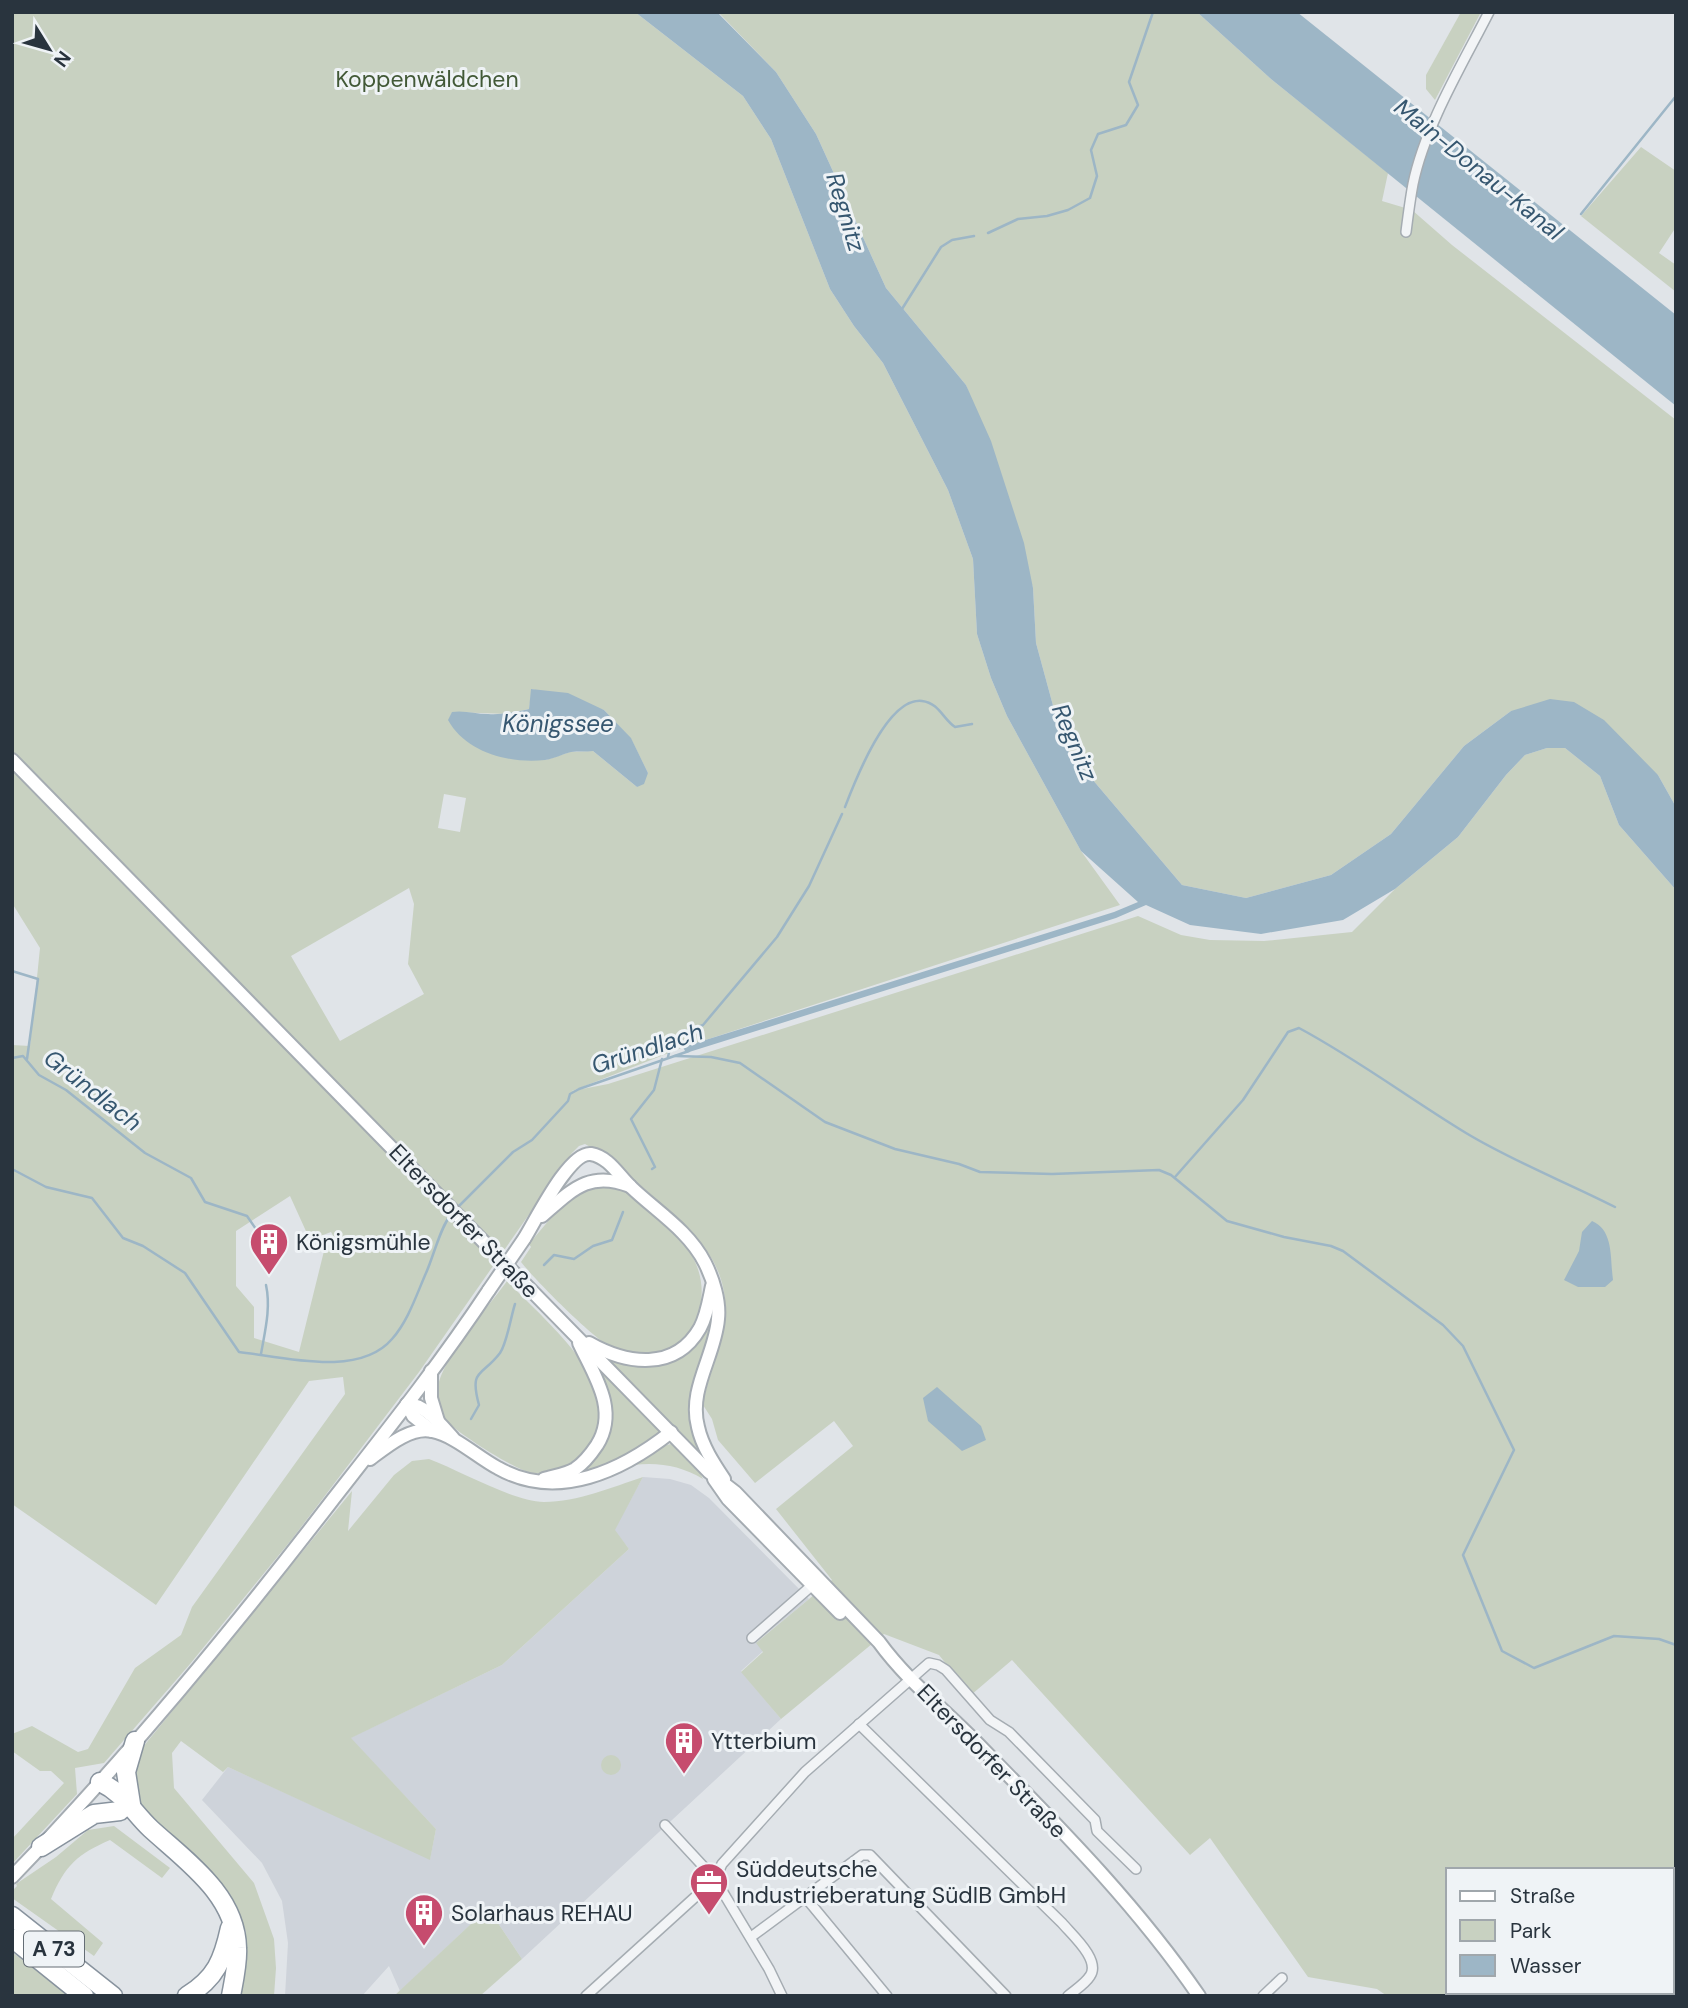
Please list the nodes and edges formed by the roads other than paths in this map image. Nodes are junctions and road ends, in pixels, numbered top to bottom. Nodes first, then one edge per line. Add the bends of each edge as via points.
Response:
1 (1489, 12) edge
2 (1406, 232) dead end
3 (12, 760) edge
4 (630, 1186) junction
5 (534, 1223) junction
6 (713, 1285) junction
7 (574, 1334) junction
8 (431, 1370) junction
9 (407, 1404) junction
10 (435, 1427) junction
11 (671, 1432) junction
12 (709, 1472) junction
13 (351, 1477) junction
14 (537, 1481) junction
15 (728, 1486) junction
16 (815, 1582) junction
17 (752, 1637) dead end
18 (911, 1678) junction
19 (859, 1724) junction
20 (135, 1741) junction
21 (98, 1784) junction
22 (125, 1807) junction
23 (665, 1825) dead end
24 (41, 1847) junction
25 (1136, 1869) dead end
26 (12, 1877) edge
27 (715, 1879) junction
28 (806, 1898) junction
29 (12, 1916) edge
30 (232, 1921) junction
31 (751, 1937) junction
32 (12, 1938) edge
33 (1282, 1978) dead end
34 (65, 1980) junction
35 (90, 1989) edge
36 (78, 1996) edge
37 (113, 1996) edge
38 (129, 1996) edge
39 (187, 1996) edge
40 (231, 1996) edge
41 (586, 1996) edge
42 (782, 1996) edge
43 (887, 1996) edge
44 (1006, 1996) edge
45 (1068, 1996) edge
46 (1199, 1996) edge
47 (1264, 1996) edge

1 - 2 street via 1445,99 1413,182
3 - 7 main road, Eltersdorfer Straße
4 - 5 main road via 605,1179 591,1181 562,1198
4 - 5 main road via 599,1157 583,1154 571,1164
4 - 6 main road via 696,1250
5 - 8 main road, bridge
6 - 7 main road via 700,1328 678,1351 663,1358 635,1361 616,1357
6 - 15 main road via 718,1322 696,1412 698,1429
7 - 11 main road, Eltersdorfer Straße
7 - 14 main road via 606,1404 605,1423 600,1440 574,1470
8 - 9 main road
8 - 10 main road
9 - 10 main road via 418,1406
9 - 13 main road
10 - 13 main road via 397,1440
10 - 14 main road via 500,1470
11 - 12 main road, Eltersdorfer Straße
11 - 14 main road via 638,1457 609,1471 578,1481
12 - 15 main road, Eltersdorfer Straße
12 - 16 main road, Eltersdorfer Straße via 728,1499
13 - 20 main road
15 - 16 main road, Eltersdorfer Straße
16 - 17 street
16 - 18 main road, Eltersdorfer Straße
18 - 19 street
18 - 25 street via 929,1663 946,1670 990,1720 1009,1732 1084,1808 1095,1820 1097,1831
18 - 46 main road, Eltersdorfer Straße via 1121,1895
19 - 27 street via 805,1772 722,1864
19 - 45 street via 1062,1923 1091,1959 1090,1976
20 - 21 main road
20 - 22 highway via 126,1772
21 - 22 highway via 106,1799
21 - 24 main road
22 - 24 highway via 94,1814
22 - 30 highway via 215,1888
23 - 27 street
24 - 26 main road
27 - 31 street
27 - 41 street
28 - 31 street
28 - 43 street
28 - 44 street via 862,1855 870,1855
29 - 35 highway, A 73
30 - 39 highway via 214,1973
30 - 40 highway via 238,1946
31 - 42 street
32 - 34 highway, A 73
33 - 47 street
34 - 35 highway, A 73
34 - 36 highway
35 - 37 highway, A 73
35 - 38 highway

